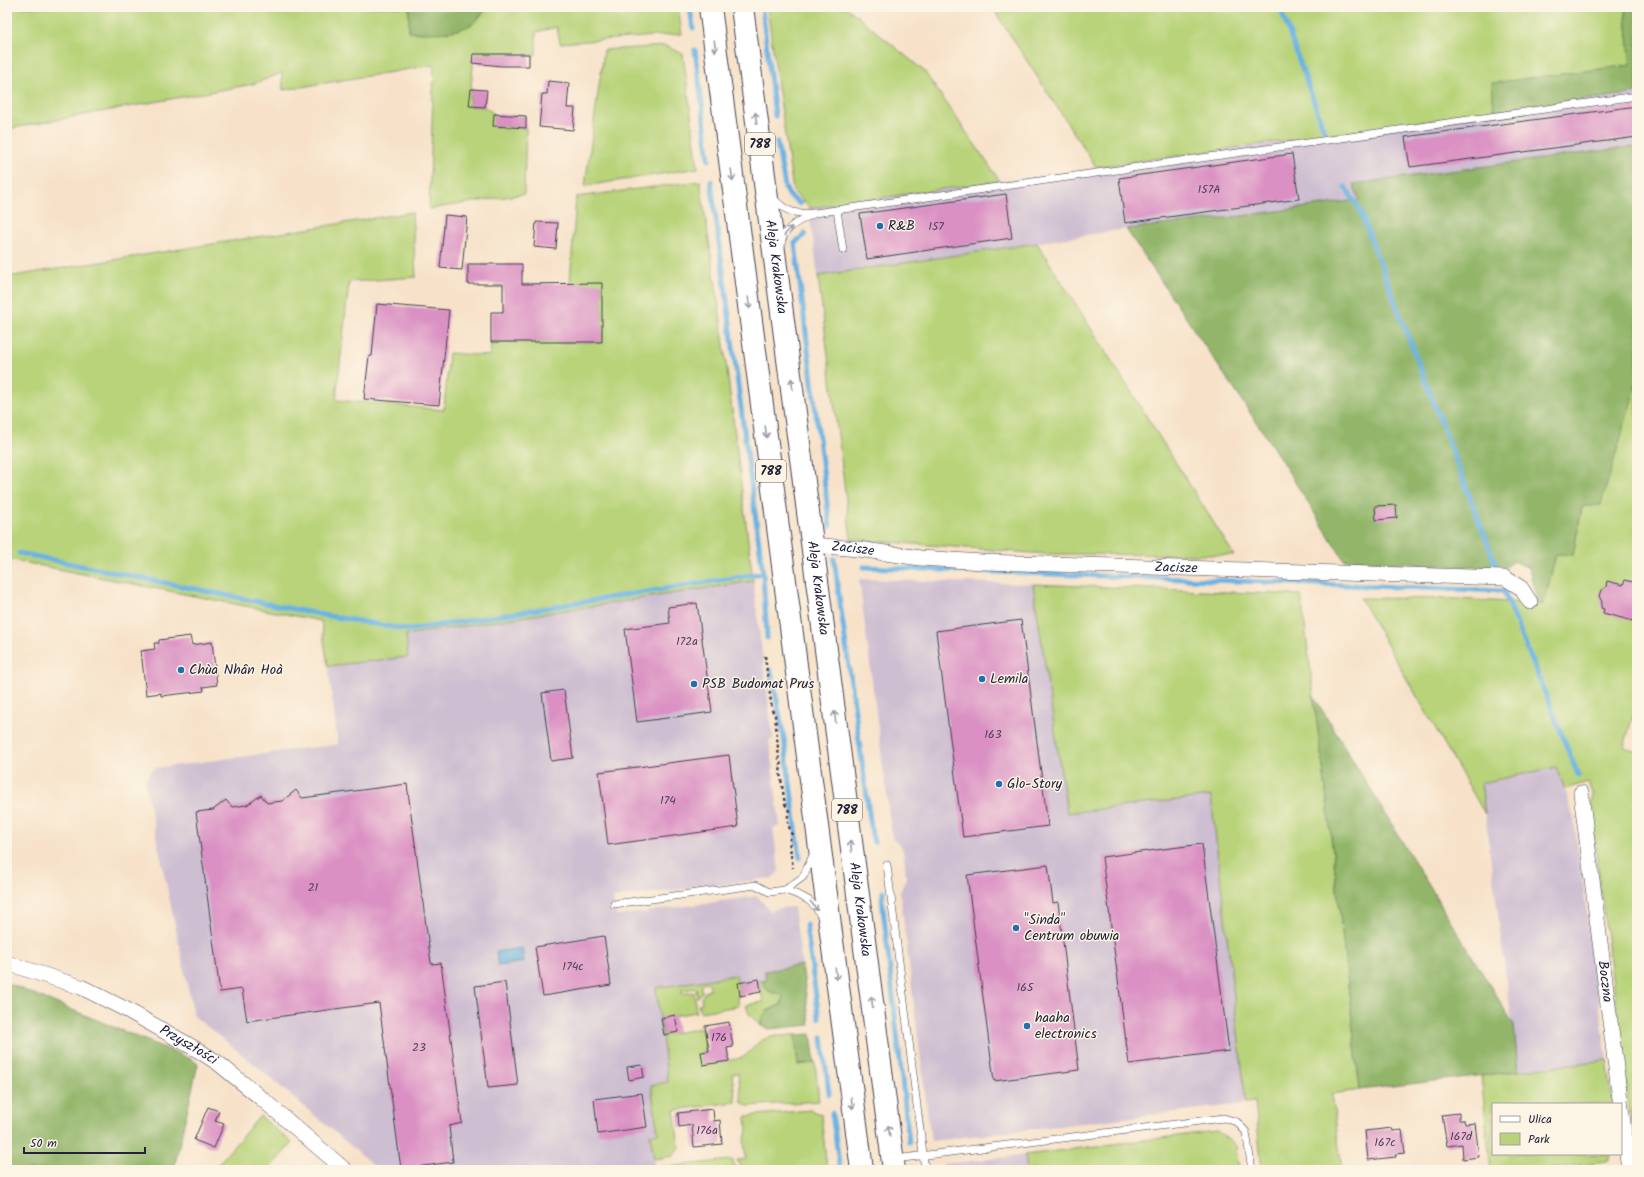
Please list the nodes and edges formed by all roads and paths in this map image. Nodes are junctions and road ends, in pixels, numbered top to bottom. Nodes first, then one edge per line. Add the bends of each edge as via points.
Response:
1 (710, 7) edge
2 (742, 7) edge
3 (1637, 96) edge
4 (766, 190) junction
5 (837, 210) junction
6 (815, 213) junction
7 (843, 250) dead end
8 (778, 281) junction
9 (813, 545) junction
10 (1530, 602) dead end
11 (765, 656) dead end
12 (1581, 793) dead end
13 (819, 838) junction
14 (887, 865) dead end
15 (794, 875) dead end
16 (785, 890) junction
17 (614, 904) dead end
18 (832, 936) junction
19 (7, 963) edge
20 (1620, 1103) edge
21 (1622, 1115) edge
22 (924, 1155) junction
23 (894, 1165) edge
24 (346, 1170) edge
25 (862, 1170) edge
26 (925, 1170) edge
27 (1252, 1170) edge
28 (1629, 1170) edge

1 -> 13 main road, 788
4 -> 2 main road, Aleja Krakowska / 788
3 - 5 lane
4 - 6 lane via 790,212
4 - 8 main road, Aleja Krakowska / 788
5 - 6 lane
5 - 7 lane
8 -> 6 lane via 781,242 787,230
9 -> 8 main road, Aleja Krakowska / 788
9 - 10 street, Zacisze via 920,558 983,562 1505,578 1521,588
23 -> 9 main road, Aleja Krakowska / 788
11 - 15 path via 772,710 775,715 780,773 785,804 789,811 787,816 788,828 792,835 789,841
12 - 20 street, Boczna
13 - 16 lane via 803,876
13 - 18 main road, 788
14 - 22 lane
16 - 17 lane via 769,892 756,886
16 -> 18 lane via 808,898
18 -> 25 main road, 788
19 - 24 street, Przyszłości via 81,987 201,1052 218,1063
21 - 28 street, Boczna
22 - 23 lane
22 - 26 lane
22 - 27 lane via 1224,1118 1237,1122 1246,1132

